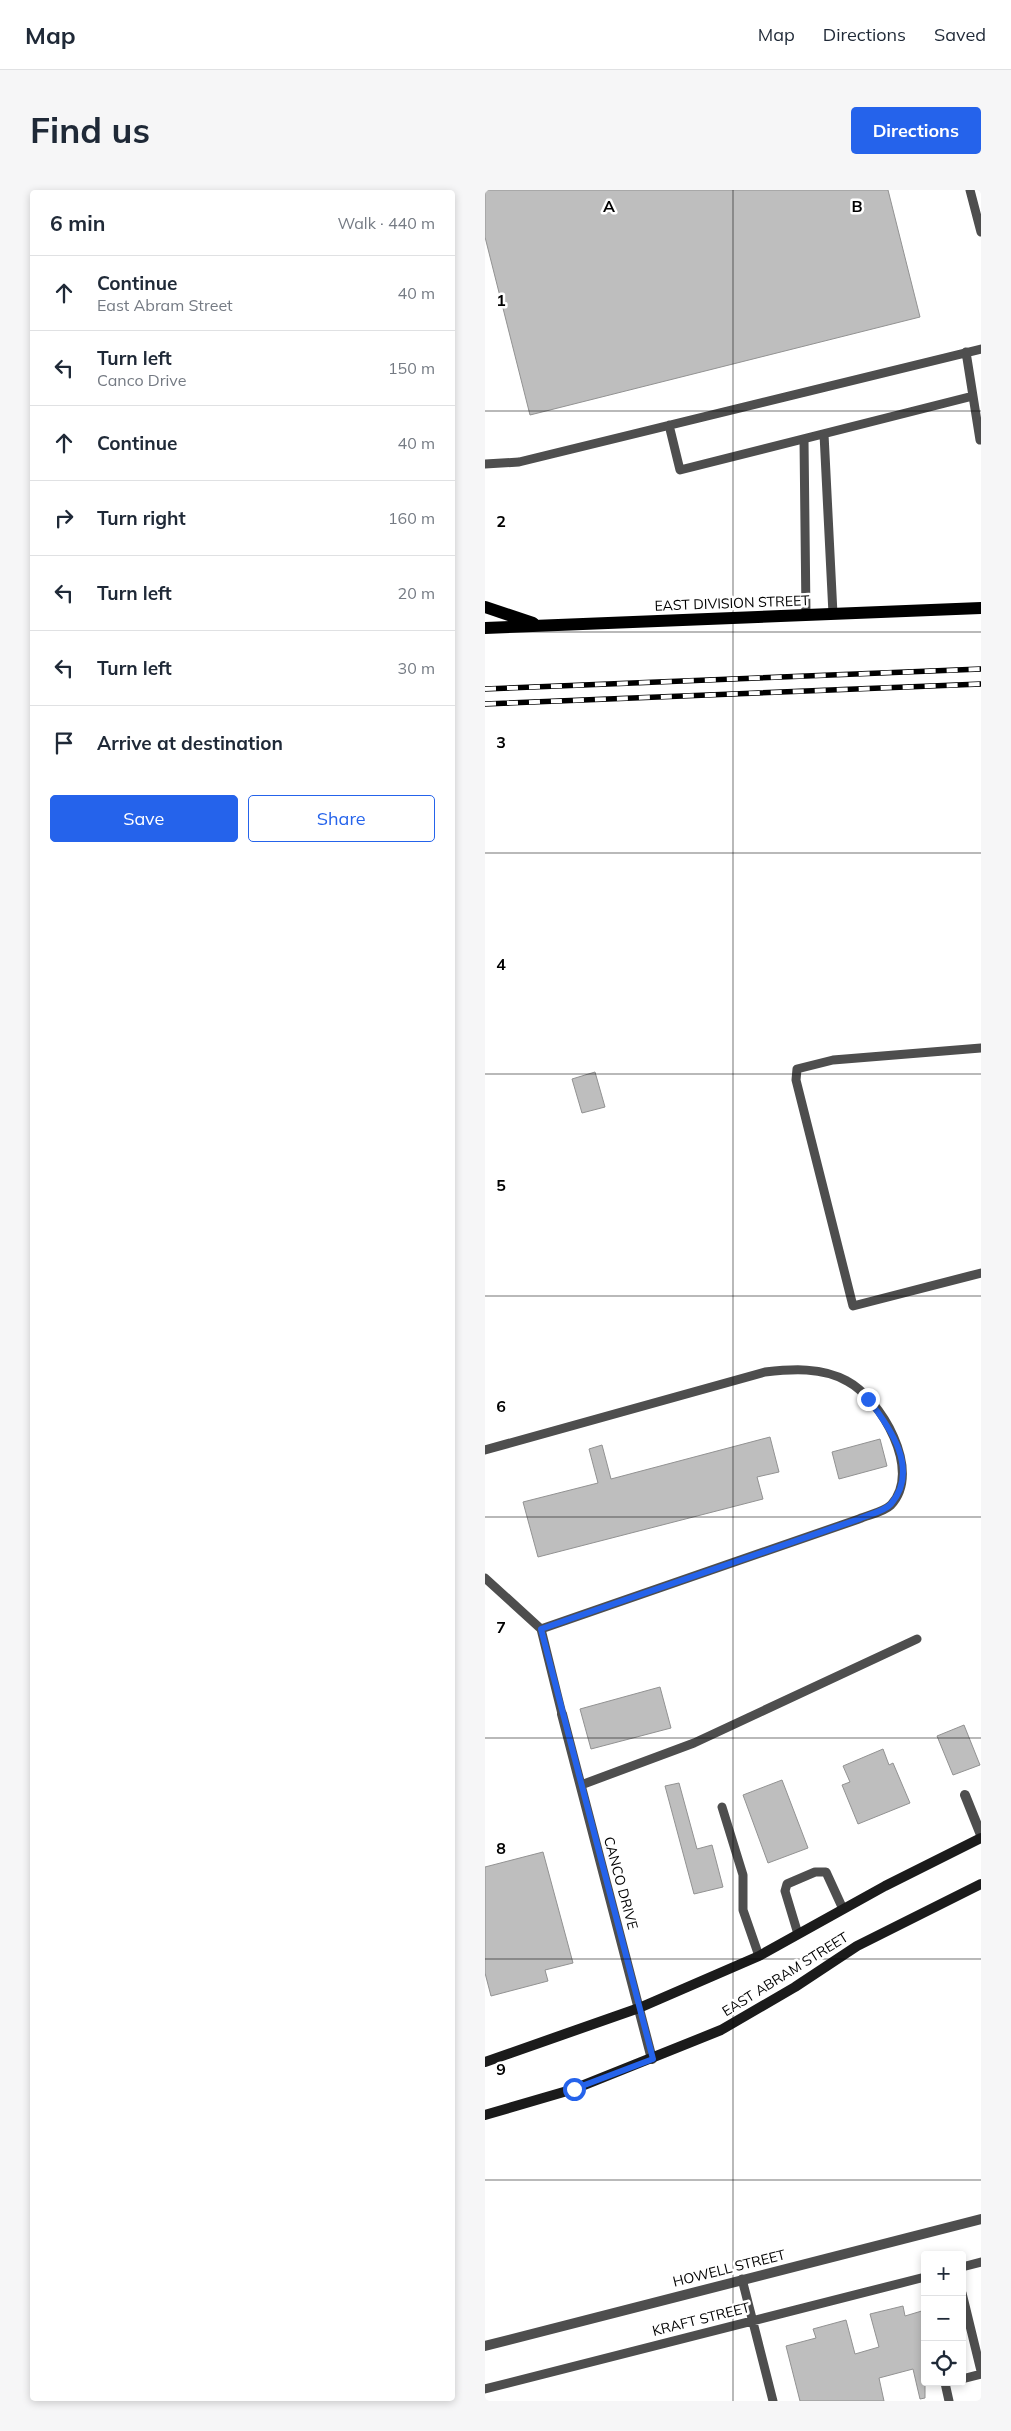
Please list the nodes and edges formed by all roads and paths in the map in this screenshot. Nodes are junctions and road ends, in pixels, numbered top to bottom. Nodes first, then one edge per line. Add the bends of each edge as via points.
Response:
1 (969, 190) edge
2 (981, 232) edge
3 (981, 349) edge
4 (966, 352) junction
5 (973, 396) junction
6 (669, 424) junction
7 (824, 434) junction
8 (804, 439) junction
9 (979, 440) dead end
10 (485, 464) edge
11 (485, 607) edge
12 (981, 608) edge
13 (833, 614) junction
14 (806, 615) junction
15 (540, 626) junction
16 (485, 628) edge
17 (981, 1048) edge
18 (981, 1273) edge
19 (485, 1450) edge
20 (485, 1578) edge
21 (541, 1629) junction
22 (917, 1639) dead end
23 (562, 1714) joint
24 (581, 1785) junction
25 (965, 1795) dead end
26 (722, 1807) dead end
27 (981, 1837) edge
28 (981, 1884) edge
29 (843, 1909) junction
30 (798, 1934) junction
31 (759, 1956) junction
32 (639, 2008) junction
33 (653, 2059) junction
34 (490, 2060) edge
35 (485, 2071) edge
36 (485, 2115) edge
37 (981, 2219) edge
38 (981, 2262) edge
39 (966, 2266) edge
40 (921, 2278) edge
41 (741, 2279) junction
42 (963, 2296) edge
43 (753, 2320) junction
44 (485, 2346) edge
45 (981, 2372) edge
46 (966, 2378) edge
47 (946, 2386) edge
48 (485, 2389) edge
49 (773, 2401) edge
50 (949, 2401) edge

1 - 2 lane
3 - 4 lane
4 - 5 lane
4 - 6 lane
5 - 7 lane
5 - 9 lane
6 - 8 lane via 680,470
6 - 10 lane via 519,462
7 - 8 lane
7 - 13 lane
8 - 14 lane
11 - 15 main road
12 - 13 main road, EAST DIVISION STREET
13 - 14 main road, EAST DIVISION STREET
14 - 15 main road, EAST DIVISION STREET
15 - 16 main road, EAST DIVISION STREET
17 - 18 lane via 833,1060 797,1069 796,1080 853,1306
19 - 21 lane via 765,1372 795,1368 848,1381 886,1421 898,1447 903,1469 900,1487 890,1506
20 - 21 lane
21 - 23 lane
22 - 24 lane via 694,1743
23 - 24 street, CANCO DRIVE
24 - 32 street, CANCO DRIVE
25 - 27 street
26 - 31 lane via 743,1875 743,1910
27 - 29 main road, EAST ABRAM STREET
28 - 33 main road, EAST ABRAM STREET via 857,1946 721,2030
29 - 30 main road, EAST ABRAM STREET
29 - 30 lane via 826,1872 815,1872 787,1884 785,1891
30 - 31 main road, EAST ABRAM STREET
31 - 32 main road, EAST ABRAM STREET
32 - 33 street, CANCO DRIVE
32 - 34 main road, EAST ABRAM STREET
33 - 36 main road, EAST ABRAM STREET via 574,2089
34 - 35 main road
37 - 41 street, HOWELL STREET
38 - 39 lane
40 - 43 lane, KRAFT STREET
41 - 43 lane
41 - 44 street, HOWELL STREET
42 - 45 lane
43 - 48 lane, KRAFT STREET
43 - 49 lane
45 - 46 lane
47 - 50 lane

